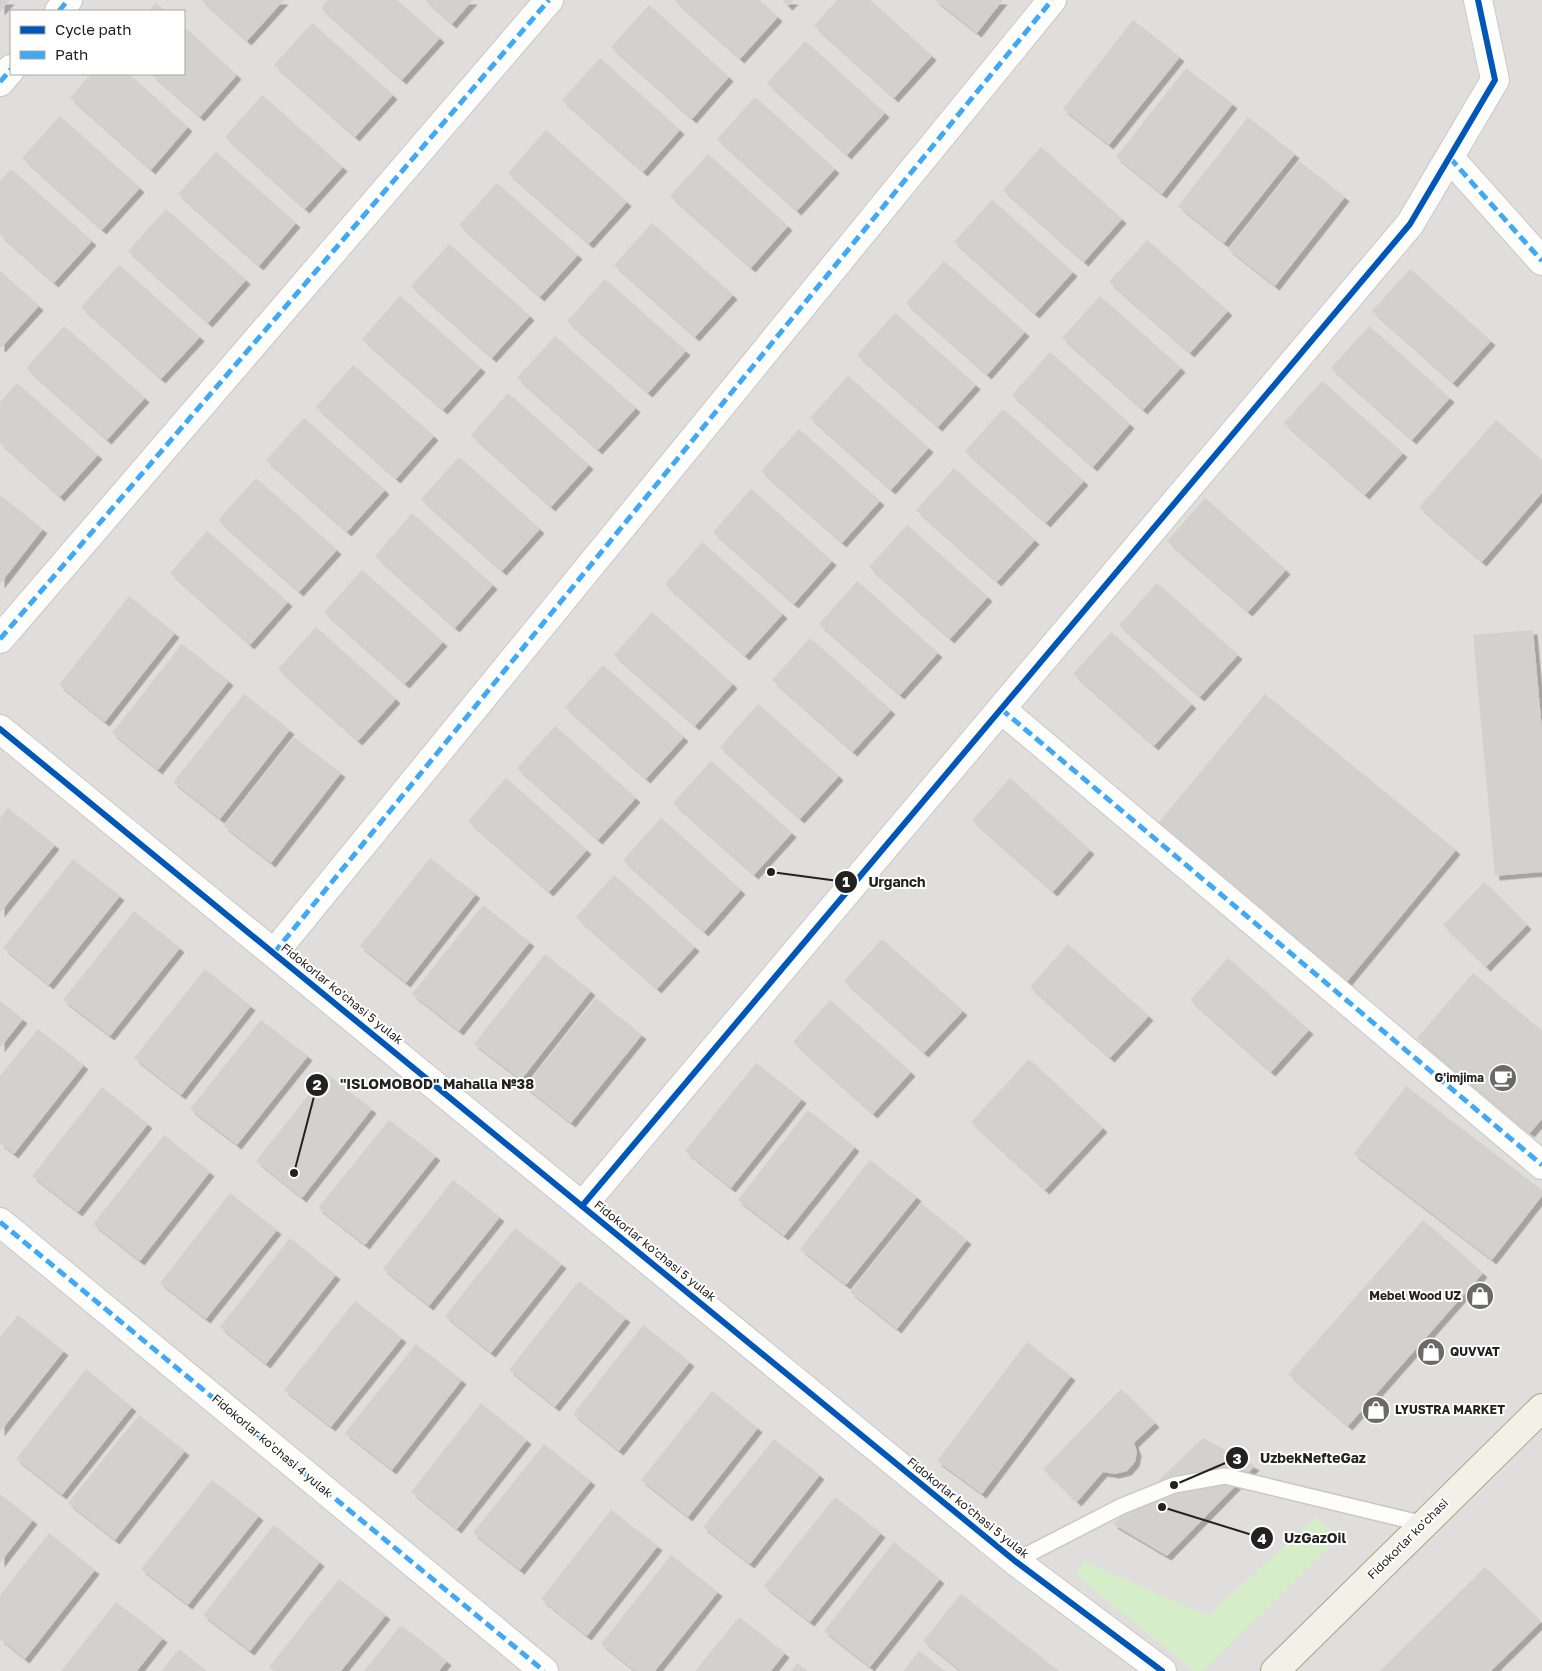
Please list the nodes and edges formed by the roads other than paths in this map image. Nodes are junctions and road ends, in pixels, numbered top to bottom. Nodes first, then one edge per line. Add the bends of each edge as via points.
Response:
1 (68, 0) edge
2 (549, 0) edge
3 (1052, 0) edge
4 (1478, 0) edge
5 (60, 10) edge
6 (10, 70) edge
7 (0, 82) edge
8 (1450, 158) junction
9 (1542, 261) edge
10 (0, 639) edge
11 (1001, 709) junction
12 (0, 729) edge
13 (274, 953) junction
14 (1542, 1165) edge
15 (582, 1206) junction
16 (0, 1222) edge
17 (1542, 1408) edge
18 (1424, 1524) junction
19 (1015, 1561) junction
20 (544, 1671) edge
21 (1162, 1671) edge
22 (1275, 1671) edge

1 - 5 street
2 - 10 street
3 - 13 street
4 - 8 street via 1495,80
6 - 7 street
8 - 9 street
8 - 11 street via 1410,224
11 - 14 street
11 - 15 street
12 - 13 street, Fidokorlar ko'chasi 5 yulak
13 - 15 street, Fidokorlar ko'chasi 5 yulak
15 - 19 street, Fidokorlar ko'chasi 5 yulak
16 - 20 street, Fidokorlar ko'chasi 4 yulak
17 - 18 main road, Fidokorlar ko'chasi
18 - 19 lane via 1225,1476 1174,1484 1122,1506
18 - 22 main road, Fidokorlar ko'chasi
19 - 21 street, Fidokorlar ko'chasi 5 yulak

